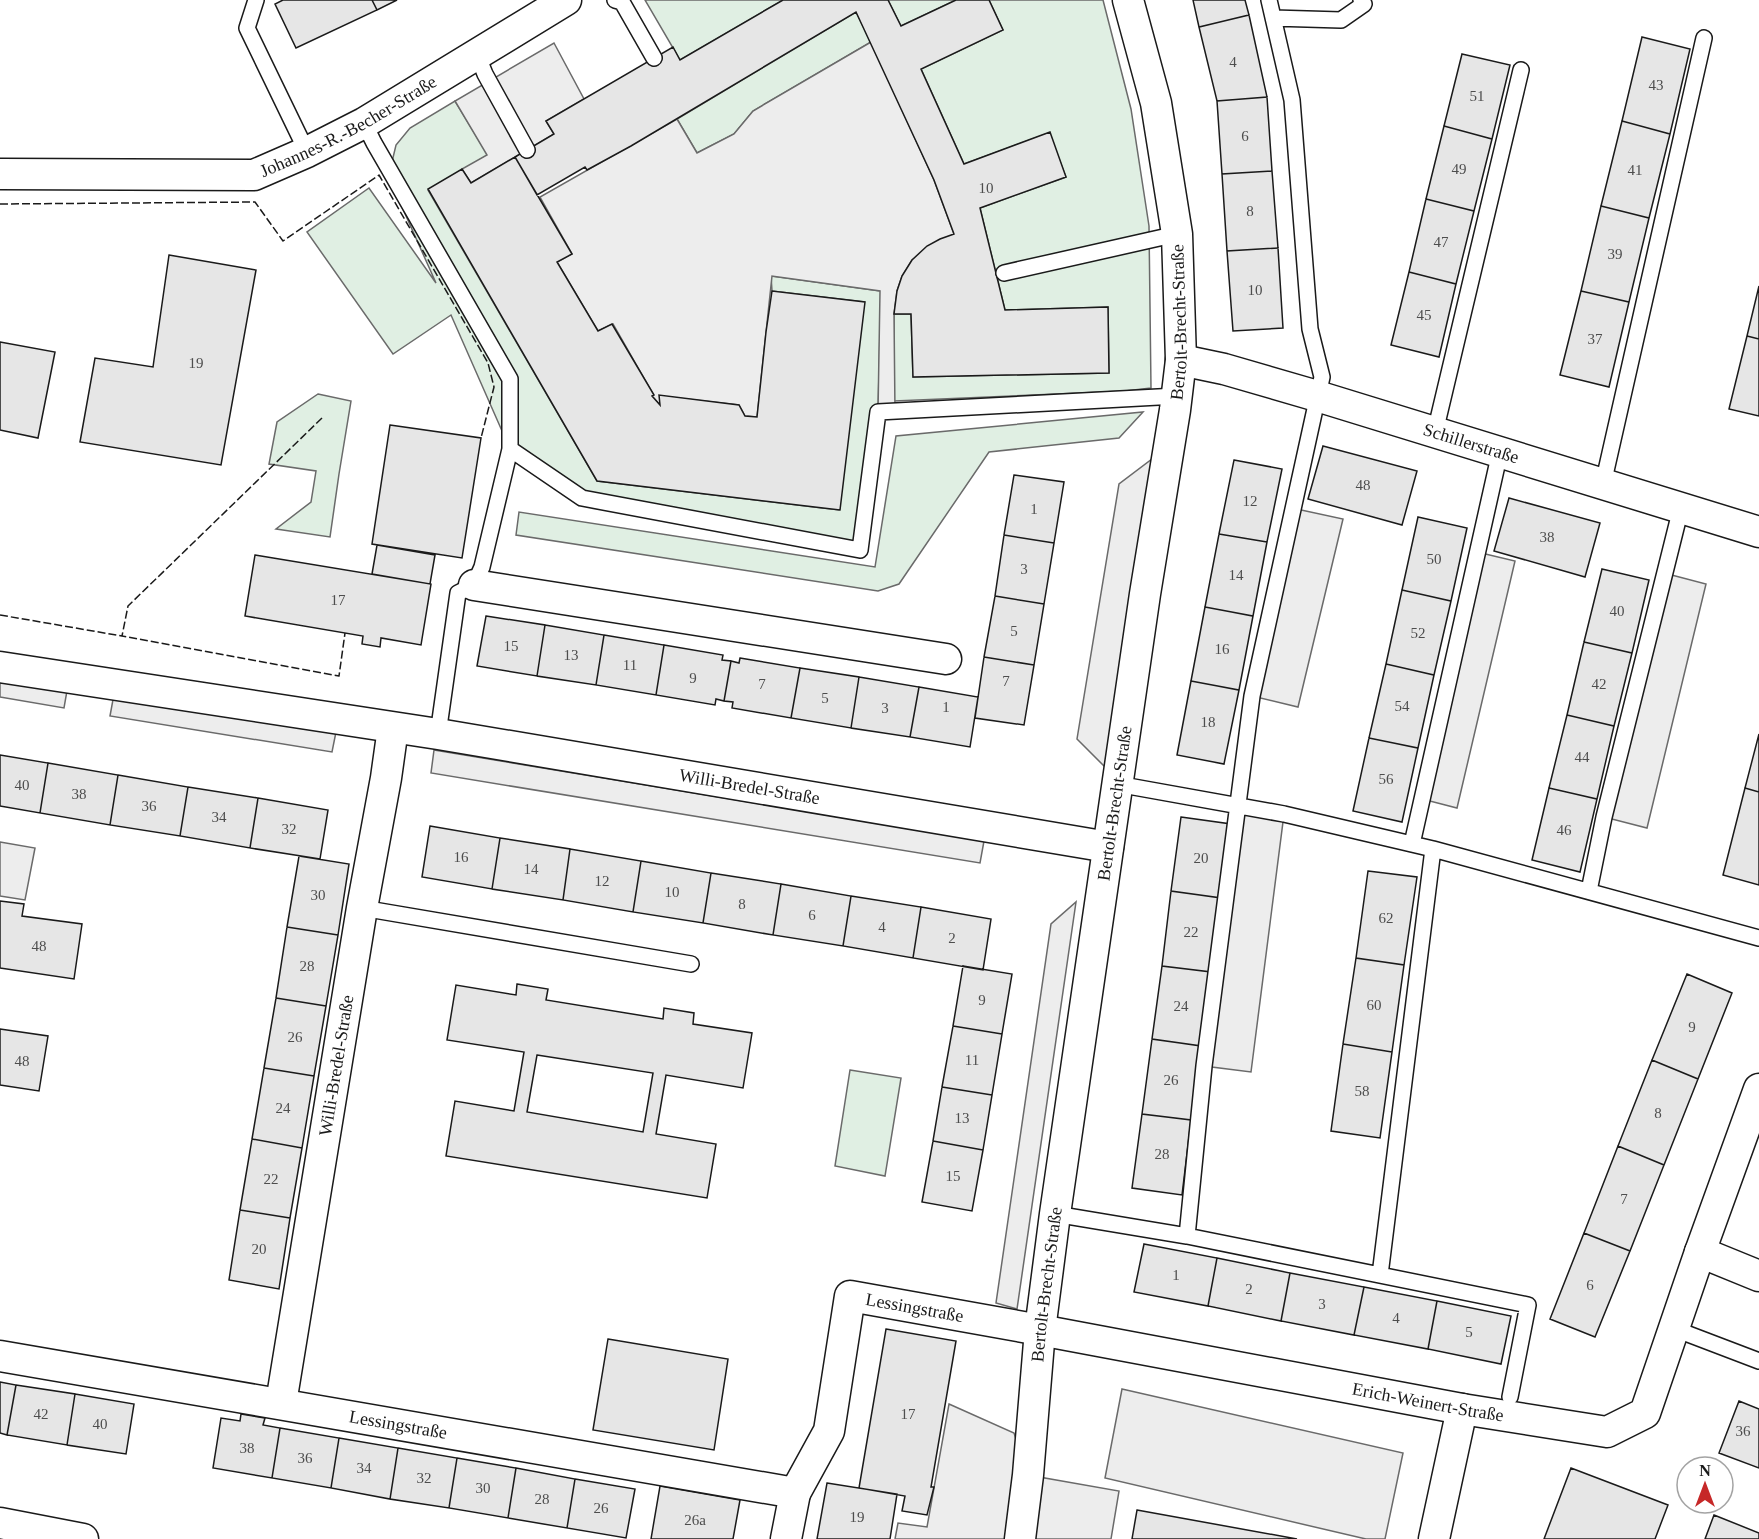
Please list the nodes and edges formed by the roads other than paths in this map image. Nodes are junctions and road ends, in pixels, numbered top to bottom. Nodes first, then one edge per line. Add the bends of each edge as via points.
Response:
1 (256, 0) edge
2 (566, 0) edge
3 (615, 0) edge
4 (1128, 0) edge
5 (1269, 0) edge
6 (1361, 0) edge
7 (1273, 18) junction
8 (1704, 38) dead end
9 (477, 54) junction
10 (654, 58) dead end
11 (1521, 70) dead end
12 (364, 123) junction
13 (526, 150) dead end
14 (307, 152) junction
15 (0, 174) edge
16 (1177, 234) junction
17 (1004, 273) dead end
18 (1181, 360) junction
19 (1177, 396) junction
20 (1317, 396) junction
21 (1435, 432) junction
22 (510, 449) junction
23 (1500, 452) junction
24 (1603, 484) junction
25 (1681, 508) junction
26 (1759, 532) edge
27 (474, 585) junction
28 (946, 659) dead end
29 (0, 667) edge
30 (393, 728) junction
31 (438, 734) junction
32 (1117, 784) junction
33 (1238, 805) junction
34 (1412, 844) junction
35 (1107, 847) junction
36 (1433, 849) junction
37 (1589, 891) junction
38 (362, 908) junction
39 (1759, 938) edge
40 (691, 964) dead end
41 (1759, 1089) edge
42 (1055, 1214) junction
43 (1187, 1236) junction
44 (1700, 1252) junction
45 (1380, 1275) junction
46 (1759, 1276) edge
47 (1675, 1329) junction
48 (1040, 1330) junction
49 (0, 1356) edge
50 (1759, 1361) edge
51 (1510, 1396) dead end
52 (281, 1403) junction
53 (1462, 1409) junction
54 (795, 1493) junction
55 (0, 1523) edge
56 (83, 1539) edge
57 (786, 1539) edge
58 (1020, 1539) edge
59 (1434, 1539) edge

1 - 14 lane via 247,28
2 - 9 street, Johannes-R.-Becher-Straße
3 - 10 lane via 621,2
4 - 16 street, Bertolt-Brecht-Straße via 1156,103
5 - 7 lane
6 - 7 lane via 1364,4 1341,20
7 - 20 lane via 1292,100 1310,329 1322,377
8 - 24 lane
9 - 12 street, Johannes-R.-Becher-Straße
9 - 13 lane
11 - 21 lane
12 - 14 street, Johannes-R.-Becher-Straße
12 - 22 lane via 510,379
14 - 15 street, Johannes-R.-Becher-Straße via 254,175
16 - 17 lane
16 - 18 street, Bertolt-Brecht-Straße
18 - 19 street, Bertolt-Brecht-Straße
18 - 20 street, Schillerstraße
19 - 22 lane via 878,412 860,550 582,498
19 - 32 street, Bertolt-Brecht-Straße
20 - 21 street, Schillerstraße
20 - 33 lane via 1252,696
21 - 23 street, Schillerstraße
22 - 27 lane via 482,567
23 - 24 street, Schillerstraße
23 - 34 lane
24 - 25 street, Schillerstraße
25 - 26 street, Schillerstraße
25 - 37 lane
27 - 28 street
27 - 31 lane via 458,593
29 - 30 street, Willi-Bredel-Straße
30 - 31 street, Willi-Bredel-Straße
30 - 38 street, Willi-Bredel-Straße
31 - 35 street, Willi-Bredel-Straße
32 - 33 lane
32 - 35 street, Bertolt-Brecht-Straße
33 - 34 lane
33 - 43 lane via 1204,1066
34 - 36 lane
35 - 42 street, Bertolt-Brecht-Straße
36 - 37 lane
36 - 45 lane
37 - 39 lane
38 - 40 lane
38 - 52 street, Willi-Bredel-Straße
41 - 44 street, Erich-Weinert-Straße
42 - 43 lane
42 - 48 street, Bertolt-Brecht-Straße
43 - 45 lane
44 - 46 street
44 - 47 street, Erich-Weinert-Straße
45 - 51 lane via 1528,1305
47 - 50 lane
47 - 53 street, Erich-Weinert-Straße via 1645,1413 1607,1432
48 - 53 street, Erich-Weinert-Straße
48 - 54 street, Lessingstraße via 850,1296 829,1431
48 - 58 street, Bertolt-Brecht-Straße
49 - 52 street, Lessingstraße
52 - 54 street, Lessingstraße
53 - 59 street
54 - 57 street, Lessingstraße
55 - 56 street

